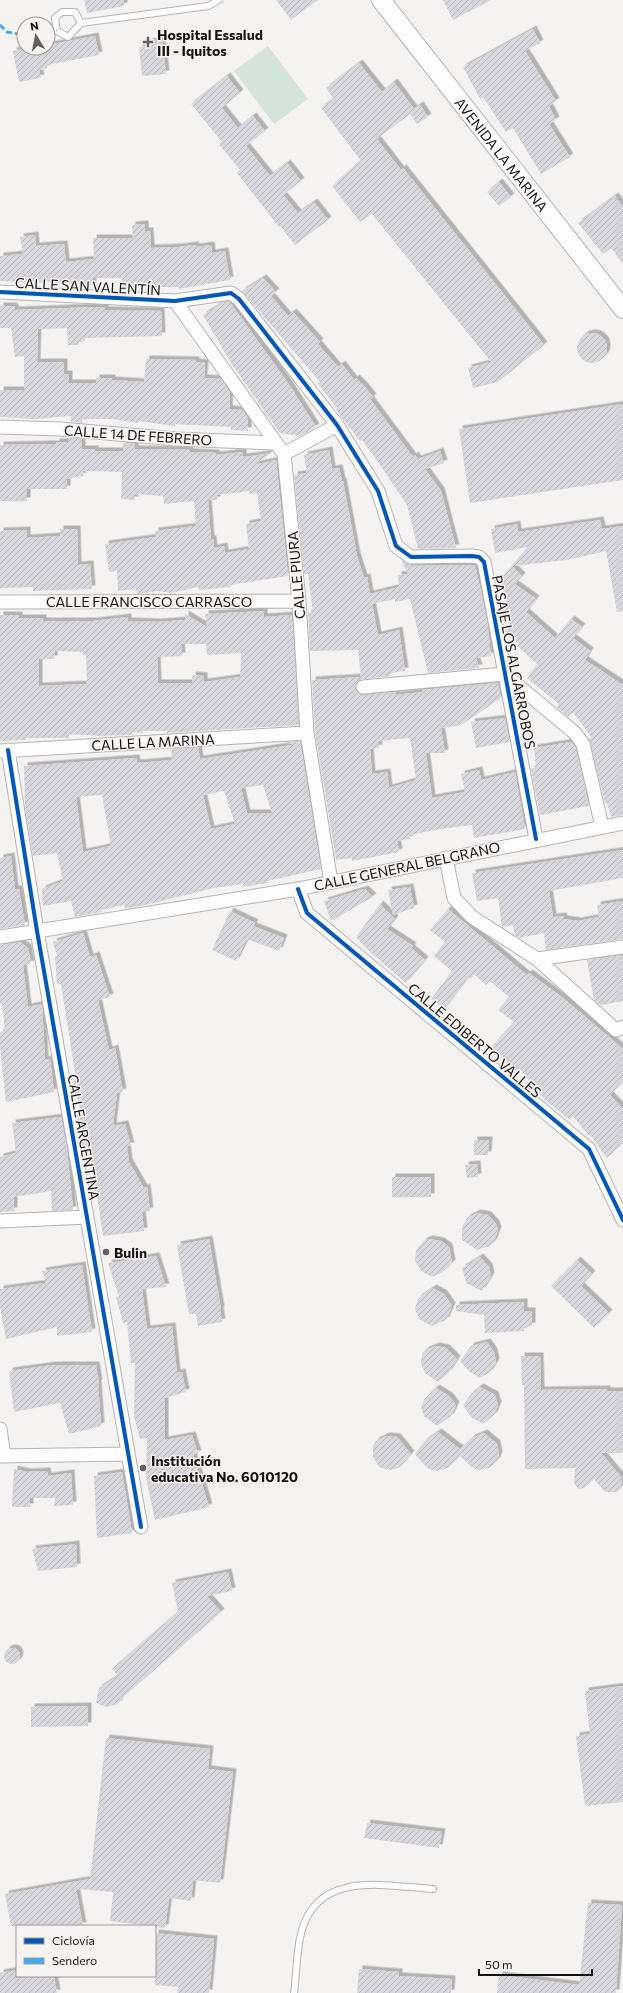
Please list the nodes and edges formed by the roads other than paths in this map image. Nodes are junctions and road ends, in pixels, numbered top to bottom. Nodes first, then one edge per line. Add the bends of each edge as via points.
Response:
1 (219, 0) edge
2 (381, 0) edge
3 (81, 23) junction
4 (0, 292) edge
5 (175, 301) junction
6 (623, 309) edge
7 (337, 425) junction
8 (0, 427) edge
9 (275, 443) junction
10 (284, 454) junction
11 (411, 557) joint
12 (0, 602) edge
13 (299, 602) junction
14 (504, 674) junction
15 (363, 687) dead end
16 (306, 733) junction
17 (4, 751) edge
18 (623, 823) edge
19 (602, 827) junction
20 (536, 839) junction
21 (446, 858) junction
22 (331, 882) junction
23 (298, 889) junction
24 (36, 931) junction
25 (0, 937) edge
26 (623, 947) edge
27 (536, 959) junction
28 (619, 1028) edge
29 (622, 1213) edge
30 (87, 1217) junction
31 (0, 1221) edge
32 (0, 1429) edge
33 (128, 1454) junction
34 (2, 1456) edge
35 (141, 1527) dead end
36 (433, 1889) dead end
37 (294, 1993) edge

1 - 3 lane via 208,6
2 - 6 main road, AVENIDA LA MARINA
3 - 3 lane via 68,37 56,31 55,18 62,12 75,12
4 - 5 street, CALLE SAN VALENTÍN
5 - 7 street, CALLE SAN VALENTÍN via 231,293 239,299
5 - 9 street
7 - 10 street
7 - 11 street, CALLE SAN VALENTÍN via 378,491 396,546
8 - 9 street, CALLE 14 DE FEBRERO
9 - 10 street
10 - 13 street, CALLE PIURA
11 - 14 street, PASAJE LOS ALGARROBOS via 472,556 484,562
12 - 13 street, CALLE FRANCISCO CARRASCO
13 - 16 street, CALLE PIURA
14 - 15 street
14 - 19 street via 575,733 583,744
14 - 20 street, PASAJE LOS ALGARROBOS
16 - 17 street, CALLE LA MARINA
16 - 22 street, CALLE PIURA
17 - 24 street, CALLE ARGENTINA
18 - 19 street, CALLE GENERAL BELGRANO
19 - 20 street, CALLE GENERAL BELGRANO
20 - 21 street, CALLE GENERAL BELGRANO
21 - 22 street, CALLE GENERAL BELGRANO
21 - 27 street via 454,898 472,917
22 - 23 street, CALLE GENERAL BELGRANO
23 - 24 street, CALLE GENERAL BELGRANO
23 - 29 street, CALLE EDIBERTO VALLES via 307,913 589,1149
24 - 25 street, CALLE GENERAL BELGRANO
24 - 30 street, CALLE ARGENTINA
26 - 27 street
27 - 28 street
30 - 31 street
30 - 33 street, CALLE ARGENTINA
32 - 34 street
33 - 34 street
33 - 35 street, CALLE ARGENTINA
36 - 37 lane via 360,1884 335,1890 309,1910 302,1930

